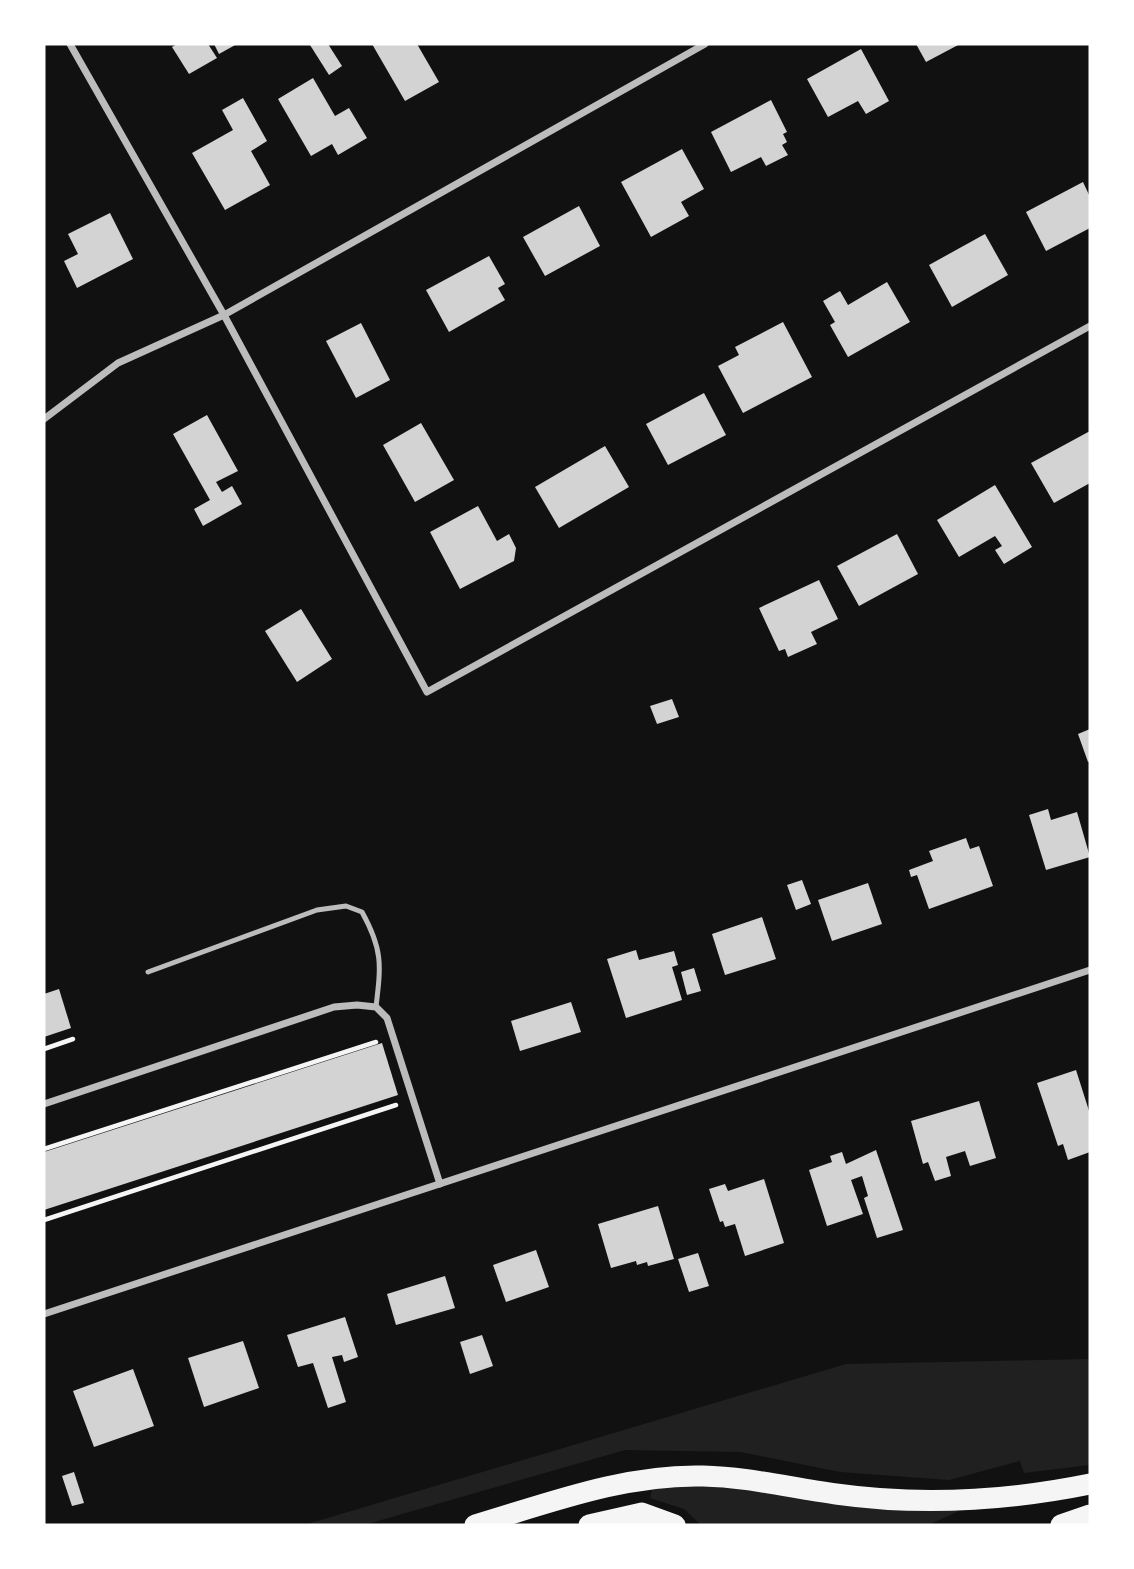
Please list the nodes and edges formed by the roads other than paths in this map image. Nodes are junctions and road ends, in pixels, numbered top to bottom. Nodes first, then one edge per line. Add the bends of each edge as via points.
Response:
1 (70, 44) edge
2 (705, 44) edge
3 (224, 315) junction
4 (1090, 326) edge
5 (44, 419) edge
6 (1090, 970) edge
7 (148, 972) dead end
8 (376, 1007) junction
9 (44, 1104) edge
10 (440, 1184) junction
11 (44, 1314) edge
12 (1090, 1484) edge
13 (1090, 1515) edge
14 (475, 1525) edge
15 (589, 1525) edge
16 (675, 1525) edge
17 (1061, 1525) edge

1 - 3 street
2 - 3 street
3 - 4 street via 426,692
3 - 5 street via 118,363
6 - 10 street
7 - 8 lane via 317,910 346,906 362,912 373,931 382,962
8 - 9 street via 334,1007
8 - 10 street via 387,1018
10 - 11 street
12 - 14 highway via 1014,1497 925,1500 836,1494 736,1478 679,1476 610,1486
13 - 17 highway
15 - 16 highway via 642,1513

